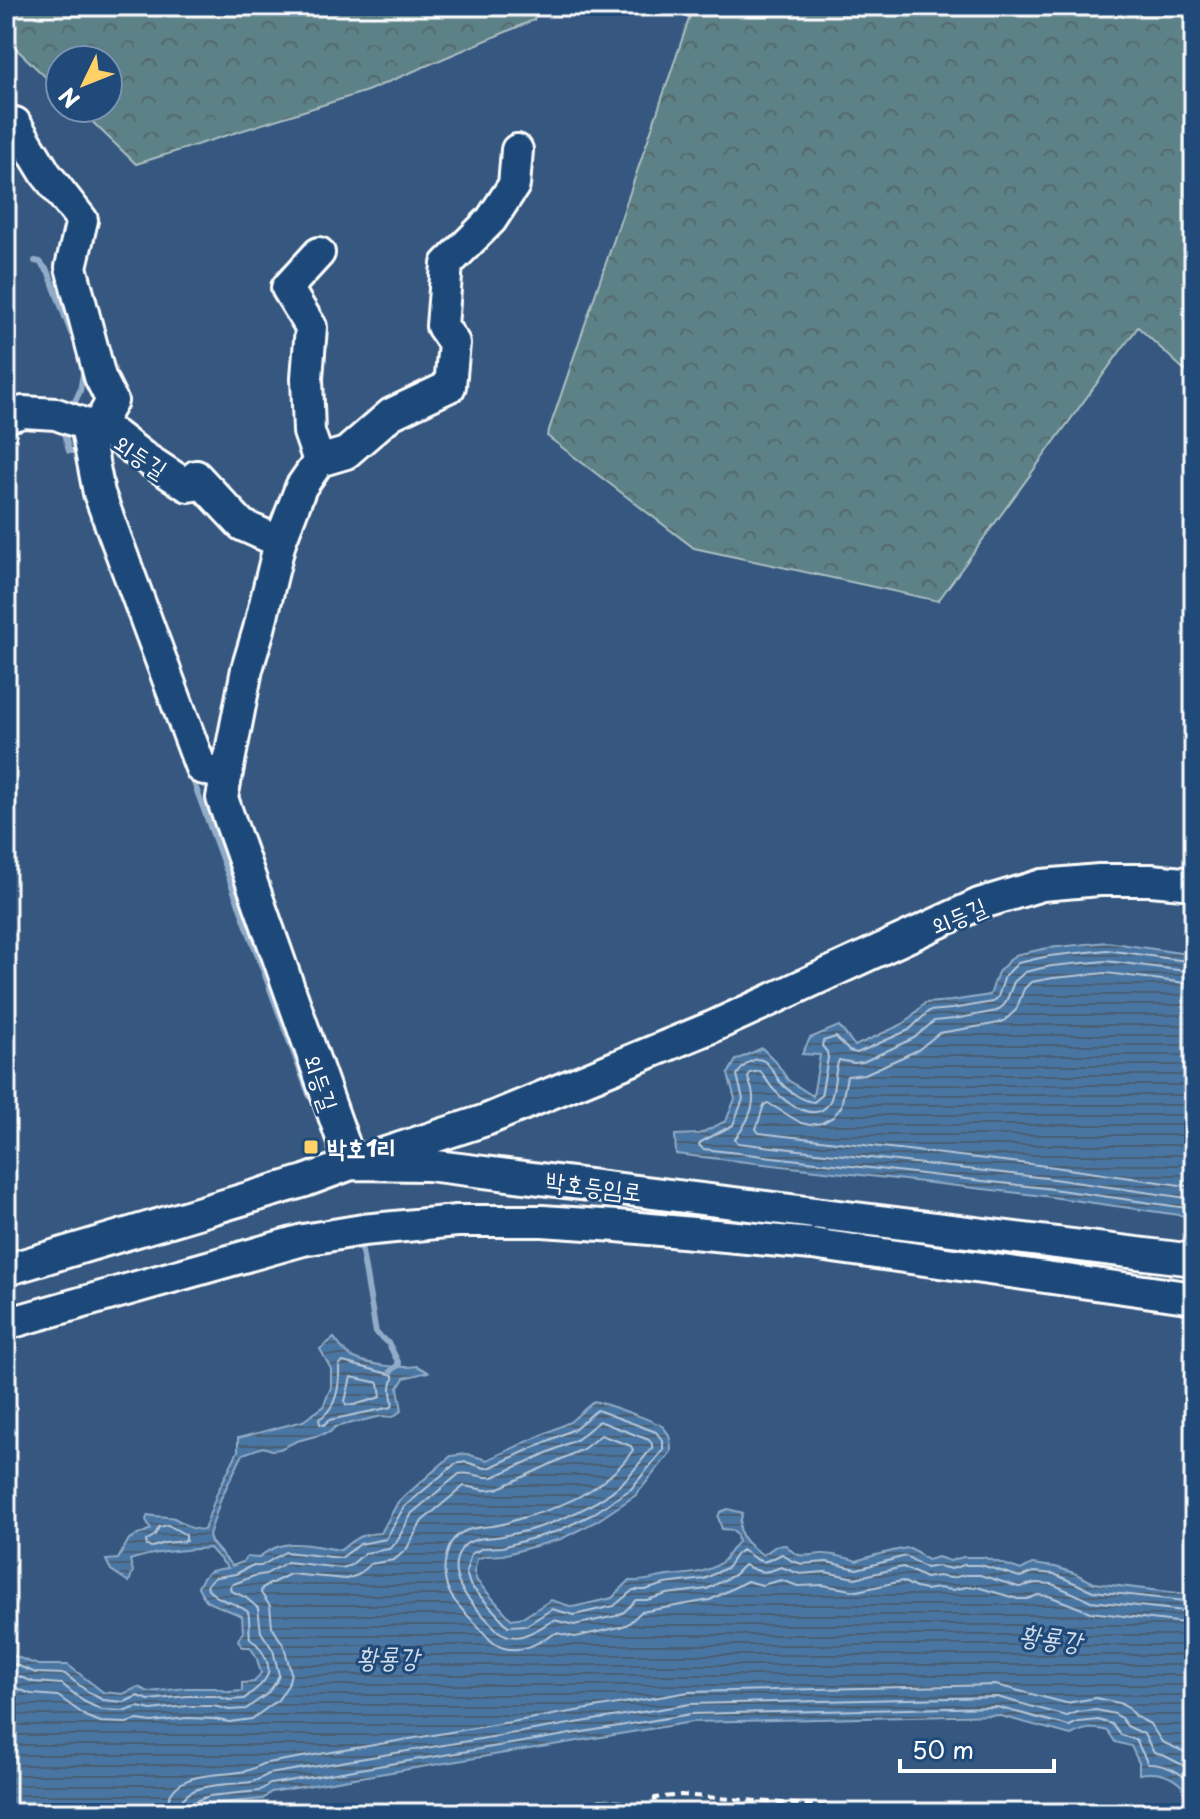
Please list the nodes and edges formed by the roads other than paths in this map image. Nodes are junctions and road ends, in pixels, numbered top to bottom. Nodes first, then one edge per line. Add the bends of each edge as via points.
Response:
1 (15, 123) dead end
2 (517, 150) dead end
3 (319, 253) dead end
4 (6, 417) edge
5 (91, 427) junction
6 (319, 461) junction
7 (280, 542) junction
8 (226, 775) junction
9 (1194, 884) edge
10 (351, 1164) junction
11 (1194, 1260) edge
12 (6, 1270) edge
13 (1194, 1298) edge
14 (6, 1324) edge

1 - 5 street via 82,220 71,267 100,377 112,401
2 - 6 street via 514,185 491,220 447,264 442,326 454,343 450,386 391,414 346,453
3 - 6 street via 287,288 311,327 309,432
4 - 5 street, 외등길 via 35,411
5 - 7 street, 외등길 via 115,435 188,486 195,485 196,476 242,525
5 - 8 street via 99,493 201,768
6 - 7 street via 301,487
7 - 8 street, 외등길
8 - 10 street, 외등길 via 222,798
9 - 10 street, 외등길 via 1099,880 1042,885 979,904 712,1027 486,1120
10 - 11 street, 박호등임로 via 428,1165
10 - 12 street, 박호등임로
13 - 14 street via 812,1244 542,1221 457,1221 303,1240

